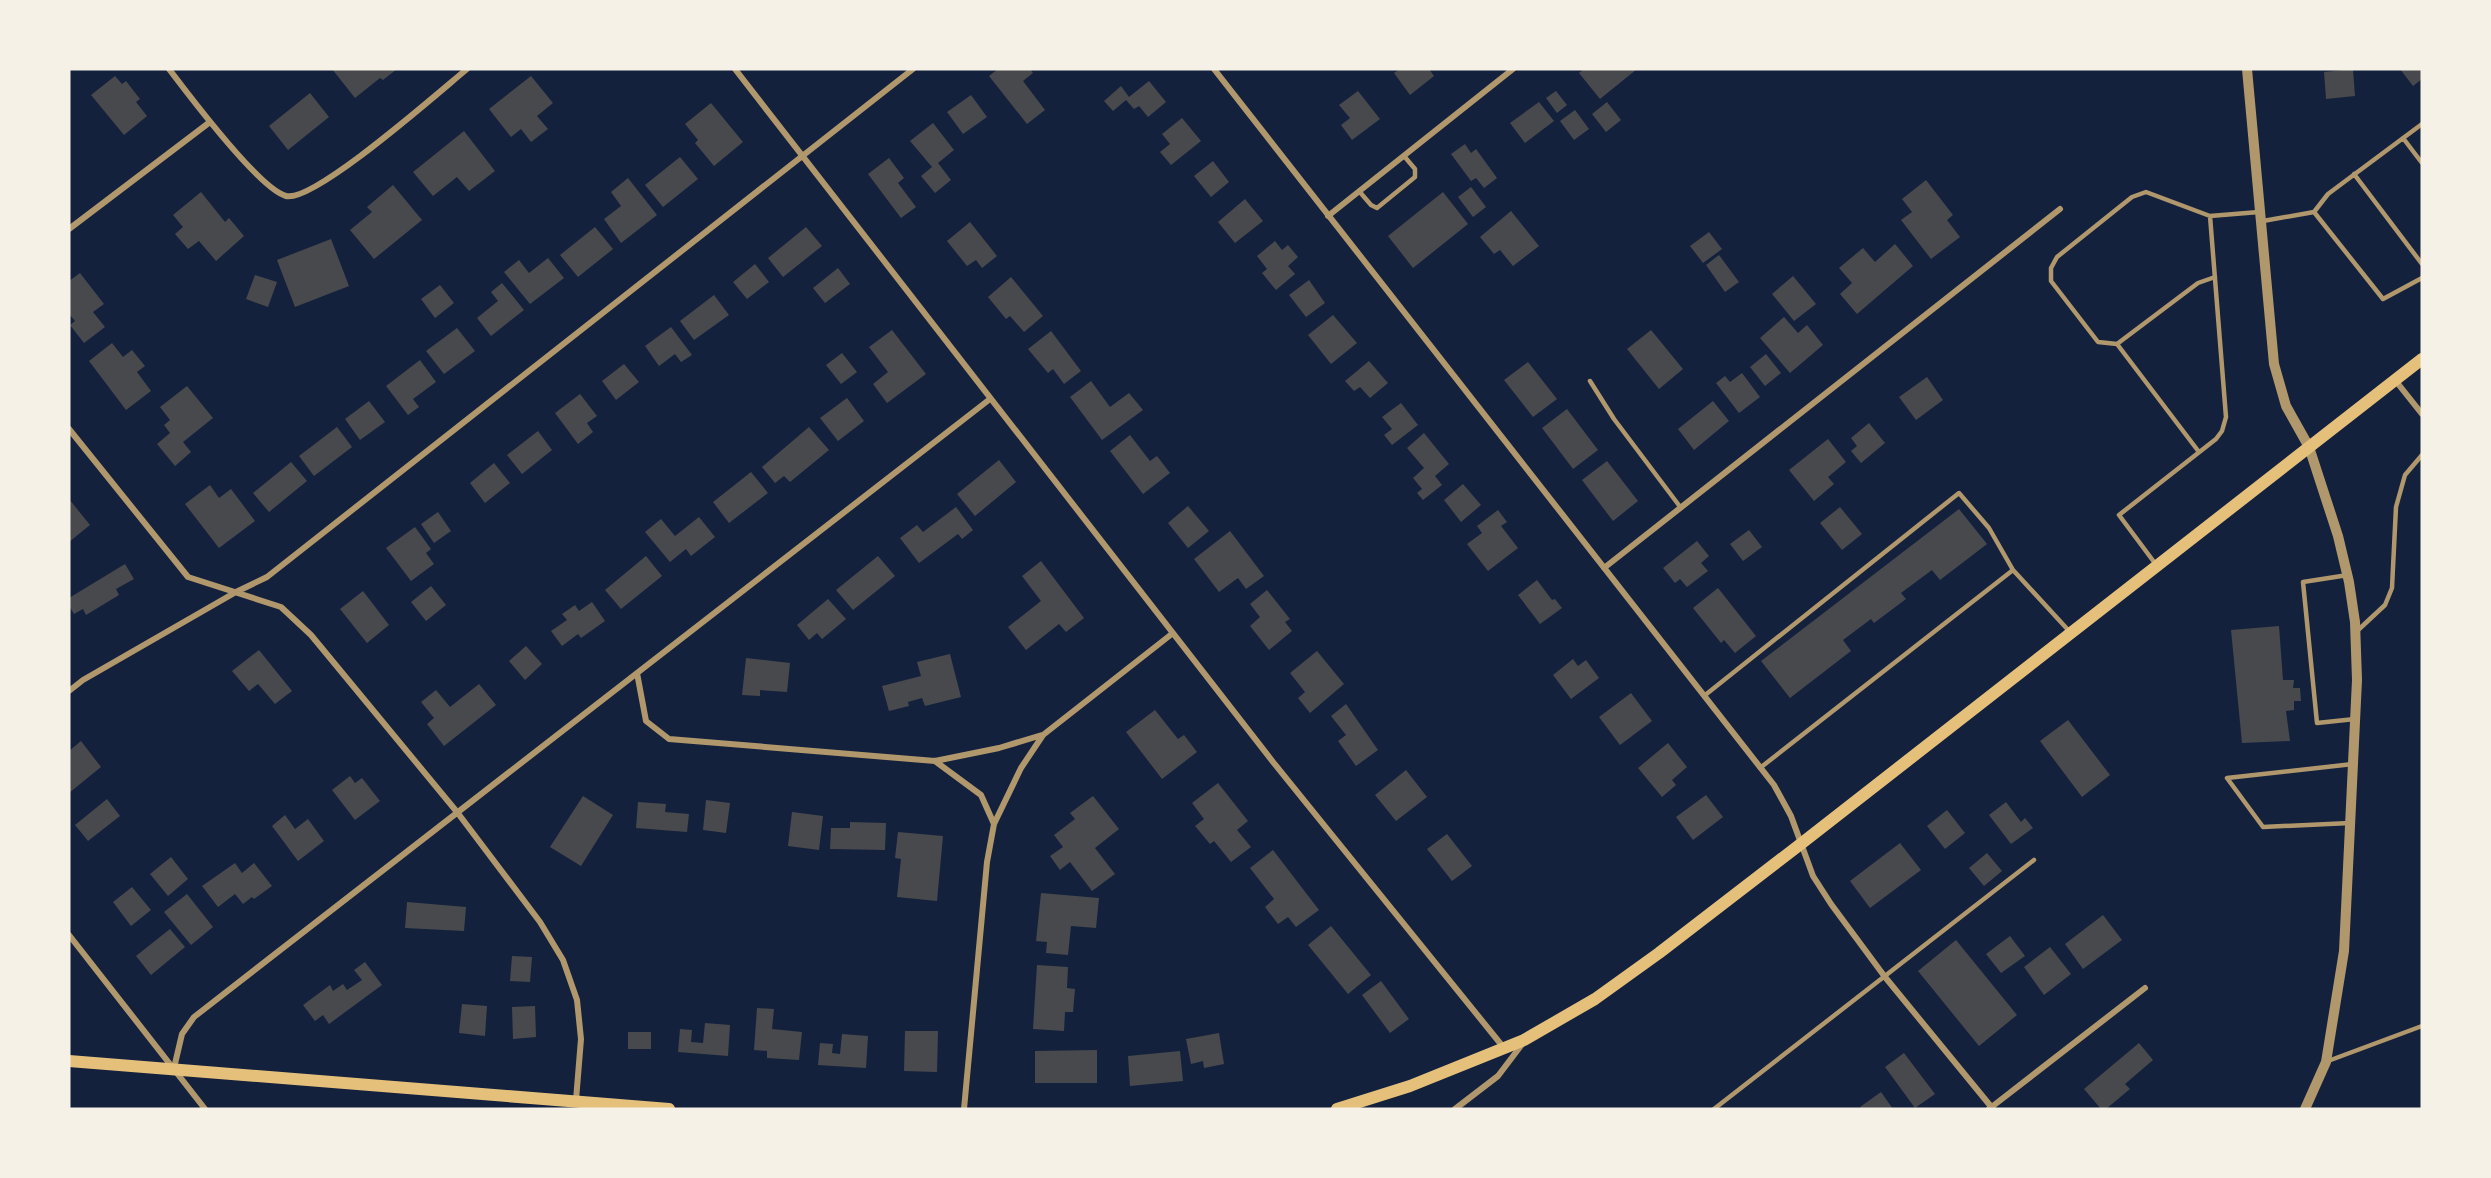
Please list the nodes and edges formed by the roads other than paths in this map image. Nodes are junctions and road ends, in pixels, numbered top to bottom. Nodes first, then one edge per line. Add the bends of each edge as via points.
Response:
1 (169, 69) edge
2 (467, 69) edge
3 (735, 69) edge
4 (913, 69) edge
5 (1214, 69) edge
6 (1513, 69) edge
7 (2247, 69) edge
8 (210, 122) junction
9 (2422, 124) edge
10 (2403, 138) junction
11 (802, 155) junction
12 (1404, 156) junction
13 (2422, 163) edge
14 (2354, 174) junction
15 (1359, 191) junction
16 (2060, 209) dead end
17 (2314, 212) junction
18 (1328, 216) junction
19 (2210, 216) junction
20 (2259, 217) junction
21 (69, 229) edge
22 (2422, 264) edge
23 (2215, 277) junction
24 (2422, 278) edge
25 (2117, 344) junction
26 (2422, 359) edge
27 (2395, 380) junction
28 (1590, 381) dead end
29 (990, 399) junction
30 (2422, 414) edge
31 (69, 429) edge
32 (2309, 447) junction
33 (2199, 452) junction
34 (2422, 456) edge
35 (1681, 508) junction
36 (2157, 566) junction
37 (1604, 568) junction
38 (2013, 570) junction
39 (2348, 575) junction
40 (236, 592) junction
41 (1173, 633) junction
42 (2070, 633) junction
43 (2356, 633) junction
44 (637, 673) junction
45 (69, 691) edge
46 (1704, 696) junction
47 (2355, 719) junction
48 (1043, 735) junction
49 (935, 761) junction
50 (2353, 764) junction
51 (1760, 768) junction
52 (457, 812) junction
53 (2350, 822) junction
54 (994, 824) junction
55 (1802, 843) junction
56 (2034, 860) dead end
57 (69, 935) edge
58 (1885, 977) junction
59 (2145, 988) dead end
60 (2422, 1026) edge
61 (1524, 1040) junction
62 (1504, 1049) junction
63 (69, 1061) edge
64 (2325, 1062) junction
65 (174, 1068) junction
66 (576, 1100) junction
67 (1991, 1108) edge
68 (205, 1109) edge
69 (669, 1109) edge
70 (964, 1109) edge
71 (1337, 1109) edge
72 (1455, 1109) edge
73 (1714, 1109) edge
74 (2305, 1109) edge

1 - 8 street
2 - 8 street via 342,170 301,195 287,196 272,189
3 - 11 street
4 - 11 street
5 - 18 street
6 - 12 street
7 - 20 street
8 - 21 street
9 - 10 lane
10 - 13 lane
10 - 14 lane
11 - 29 street
11 - 40 street via 267,577
12 - 15 street
12 - 15 lane via 1415,170 1415,177 1377,208
14 - 17 lane via 2328,194
14 - 22 lane
15 - 18 street
16 - 35 street
17 - 20 lane
17 - 24 lane via 2383,298
18 - 37 street
19 - 20 lane
19 - 23 lane
19 - 25 lane via 2146,192 2132,197 2057,257 2051,267 2051,281 2098,342
20 - 32 street via 2274,364 2286,406
23 - 25 lane via 2198,283
23 - 33 lane via 2226,417 2216,439
25 - 33 lane
26 - 27 main road
27 - 30 street
27 - 32 main road
28 - 35 lane
29 - 41 street
29 - 44 street
31 - 40 street via 188,577
32 - 36 main road
32 - 39 street
33 - 36 lane via 2119,515
34 - 43 lane via 2405,475 2396,507 2392,588 2385,605
35 - 37 street
36 - 42 main road
37 - 46 street
38 - 42 lane
38 - 46 lane via 1989,528 1959,493
38 - 51 lane
39 - 43 street
39 - 47 lane via 2303,582 2317,723
40 - 45 street
40 - 52 street via 281,607 311,635
41 - 48 street
41 - 62 street
42 - 55 main road
43 - 47 street
44 - 49 street via 646,721 669,739
44 - 52 street
46 - 51 street
47 - 50 street
48 - 49 street
48 - 54 street via 1021,768
49 - 54 street via 981,795
50 - 53 street
50 - 53 lane via 2227,778 2263,827
51 - 55 street via 1774,785
52 - 65 street via 194,1017 183,1034
52 - 66 street via 540,922 563,960 577,1000 581,1040
53 - 64 street via 2344,951
54 - 70 street
55 - 58 street via 1814,876 1831,904
55 - 61 main road via 1595,999
56 - 58 lane
57 - 65 street
58 - 67 street
58 - 73 lane
59 - 67 street
60 - 64 lane
61 - 62 main road
61 - 72 street via 1498,1076
62 - 71 main road via 1410,1086
63 - 65 main road
64 - 74 street
65 - 66 main road
65 - 68 street
66 - 69 main road

